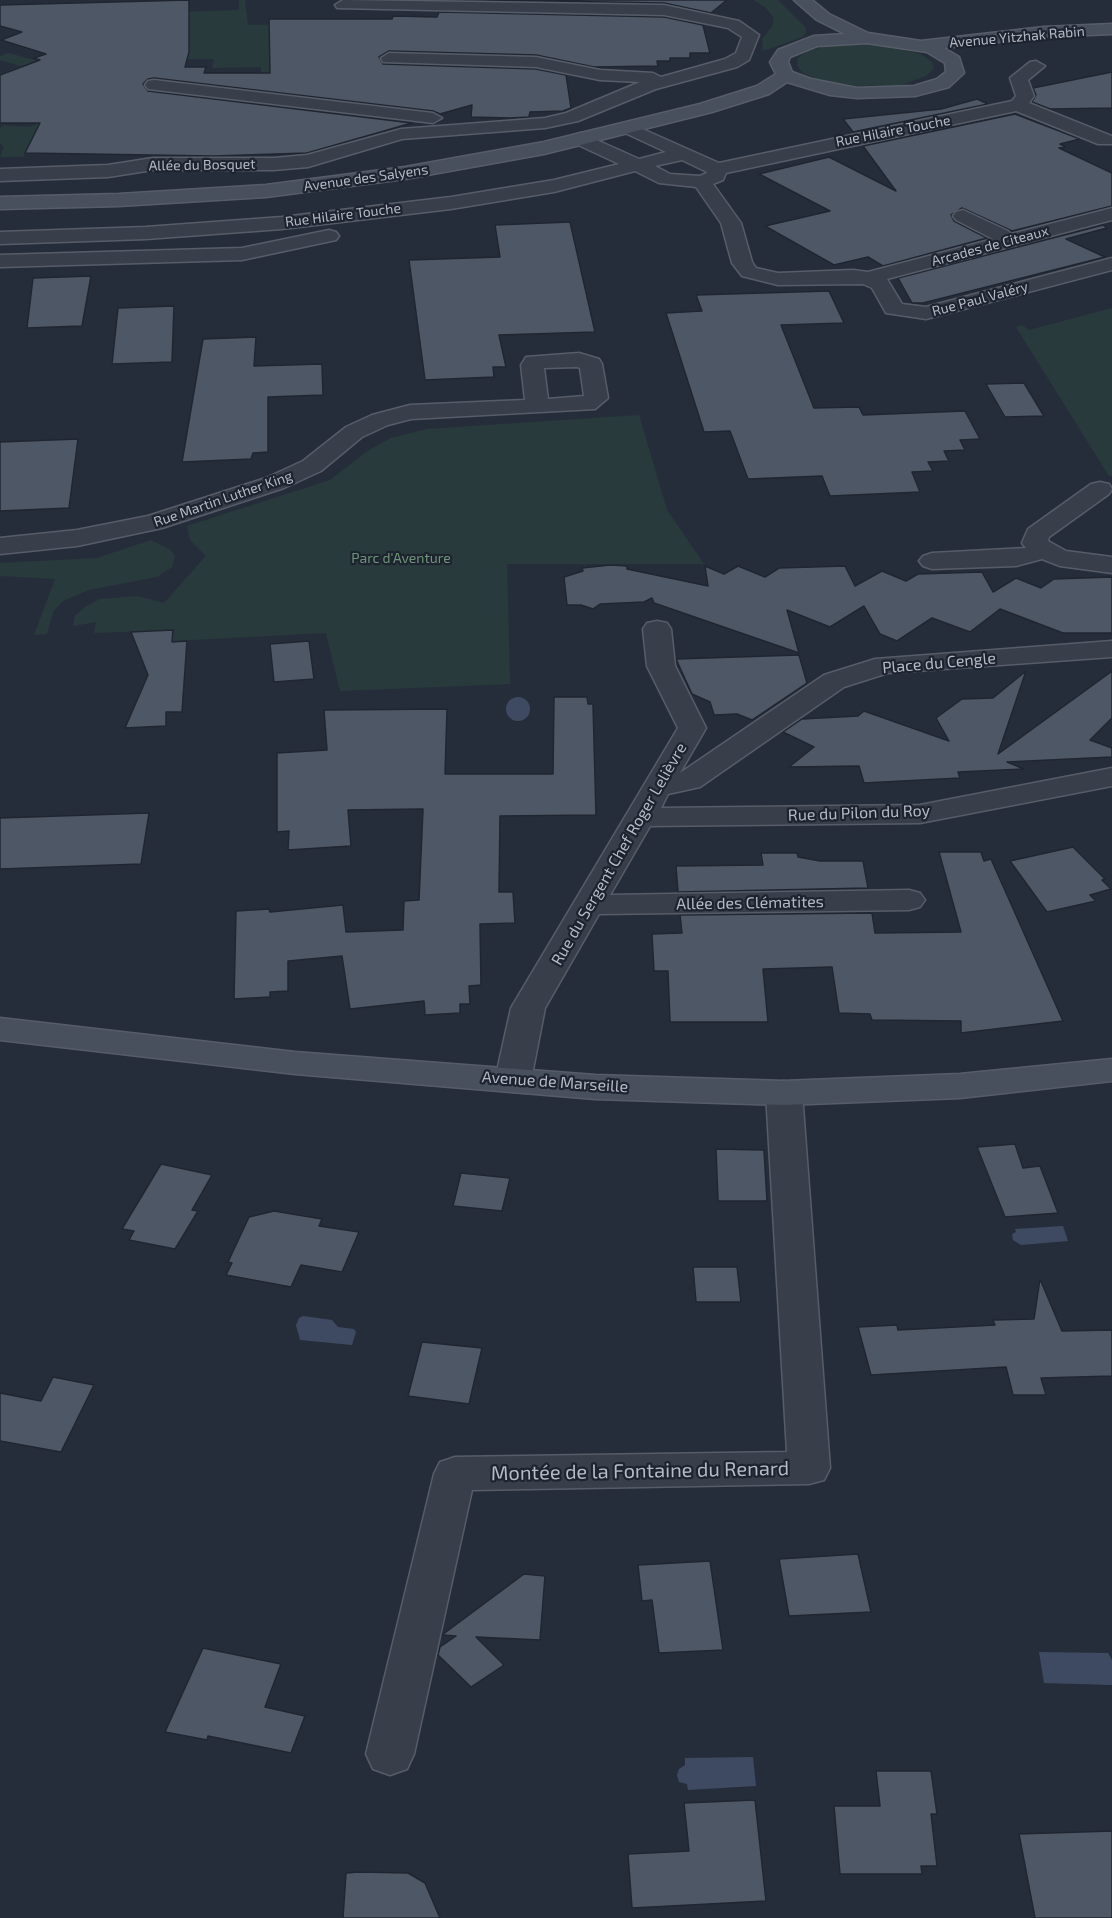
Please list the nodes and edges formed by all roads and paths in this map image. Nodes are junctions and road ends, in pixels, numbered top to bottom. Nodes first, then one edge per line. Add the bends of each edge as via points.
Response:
1 (802, 0) edge
2 (343, 5) dead end
3 (823, 17) junction
4 (733, 24) junction
5 (1112, 29) edge
6 (751, 35) junction
7 (1112, 36) edge
8 (867, 38) junction
9 (825, 39) junction
10 (922, 46) junction
11 (945, 54) junction
12 (389, 58) dead end
13 (1036, 66) dead end
14 (600, 75) junction
15 (692, 75) junction
16 (785, 75) junction
17 (154, 85) dead end
18 (830, 90) junction
19 (725, 103) junction
20 (1018, 105) junction
21 (599, 106) junction
22 (361, 111) junction
23 (429, 118) junction
24 (521, 125) junction
25 (629, 128) junction
26 (401, 134) junction
27 (580, 139) junction
28 (372, 142) junction
29 (1107, 146) edge
30 (682, 154) junction
31 (638, 165) junction
32 (709, 175) junction
33 (0, 176) edge
34 (666, 179) junction
35 (632, 188) dead end
36 (266, 191) junction
37 (0, 203) edge
38 (516, 212) dead end
39 (1112, 214) edge
40 (963, 216) dead end
41 (282, 223) junction
42 (0, 238) edge
43 (1007, 238) junction
44 (291, 244) junction
45 (0, 261) edge
46 (1112, 264) edge
47 (868, 278) junction
48 (537, 406) dead end
49 (1100, 489) dead end
50 (0, 546) edge
51 (1044, 551) junction
52 (932, 561) dead end
53 (1112, 565) edge
54 (657, 629) dead end
55 (1112, 649) edge
56 (1112, 777) edge
57 (656, 788) junction
58 (638, 817) junction
59 (909, 900) dead end
60 (591, 905) junction
61 (0, 1029) edge
62 (1112, 1070) edge
63 (513, 1080) junction
64 (784, 1093) junction
65 (390, 1754) dead end

1 - 3 main road
2 - 4 street via 664,10
3 - 8 main road
3 - 9 main road
4 - 6 street
4 - 6 street, Allée du Bosquet via 755,15 759,27
5 - 10 main road, Avenue Yitzhak Rabin via 1044,32
6 - 15 street, Allée du Bosquet via 743,56
7 - 11 main road, Avenue Yitzhak Rabin via 1009,44
8 - 9 main road
8 - 10 main road
9 - 16 main road via 796,46 784,54 779,62
10 - 11 main road
11 - 18 main road via 953,61 955,73 943,83 877,94
12 - 14 street via 536,62
13 - 20 street via 1019,78 1025,96
14 - 15 street
14 - 21 street via 605,92
15 - 21 street, Allée du Bosquet via 621,95
16 - 18 main road
16 - 19 main road, Avenue des Salyens via 763,90
17 - 22 street
18 - 19 main road, Avenue des Salyens
19 - 25 main road, Avenue des Salyens
20 - 29 street
20 - 32 street, Rue Hilaire Touche
21 - 24 street, Allée du Bosquet via 572,117
22 - 23 street
22 - 28 street via 358,118
23 - 24 street
23 - 26 street, Allée du Bosquet via 435,125
24 - 26 street, Allée du Bosquet
25 - 27 main road, Avenue des Salyens
25 - 30 street
26 - 28 street, Allée du Bosquet
27 - 31 street
27 - 36 main road, Avenue des Salyens via 405,173
28 - 33 street, Allée du Bosquet via 308,161 153,164 108,171
30 - 31 street, Rue Hilaire Touche
30 - 32 street
31 - 34 street
31 - 41 street, Rue Hilaire Touche via 554,186 452,203
32 - 34 street
32 - 47 street via 731,223 742,263 749,272 778,279
34 - 35 street
36 - 37 main road, Avenue des Salyens
36 - 41 street
38 - 44 street, Rue Hilaire Touche via 383,224
39 - 43 street, Arcades de Citeaux
40 - 43 street
41 - 42 street, Rue Hilaire Touche
41 - 44 street
43 - 47 street, Arcades de Citeaux
44 - 45 street, Rue Hilaire Touche via 242,254
46 - 47 street, Rue Paul Valéry via 926,313 894,308 880,284
48 - 50 street, Rue Martin Luther King via 410,412 354,432 312,466 253,491 153,523 77,538
49 - 51 street via 1037,534 1035,543
51 - 52 street via 1016,558
51 - 53 street via 1083,563
54 - 57 street, Rue du Sergent Chef Roger Lelièvre via 661,666 692,728
55 - 57 street, Place du Cengle via 885,665 834,681 689,781
56 - 58 street, Rue du Pilon du Roy via 920,814
57 - 58 street, Rue du Sergent Chef Roger Lelièvre
58 - 60 street, Rue du Sergent Chef Roger Lelièvre
59 - 60 street, Allée des Clématites
60 - 63 street, Rue du Sergent Chef Roger Lelièvre via 528,1008
61 - 63 main road, Avenue de Marseille via 295,1063
62 - 64 main road, Avenue de Marseille via 960,1086
63 - 64 main road, Avenue de Marseille via 595,1087
64 - 65 street, Montée de la Fontaine du Renard via 810,1468 455,1474

